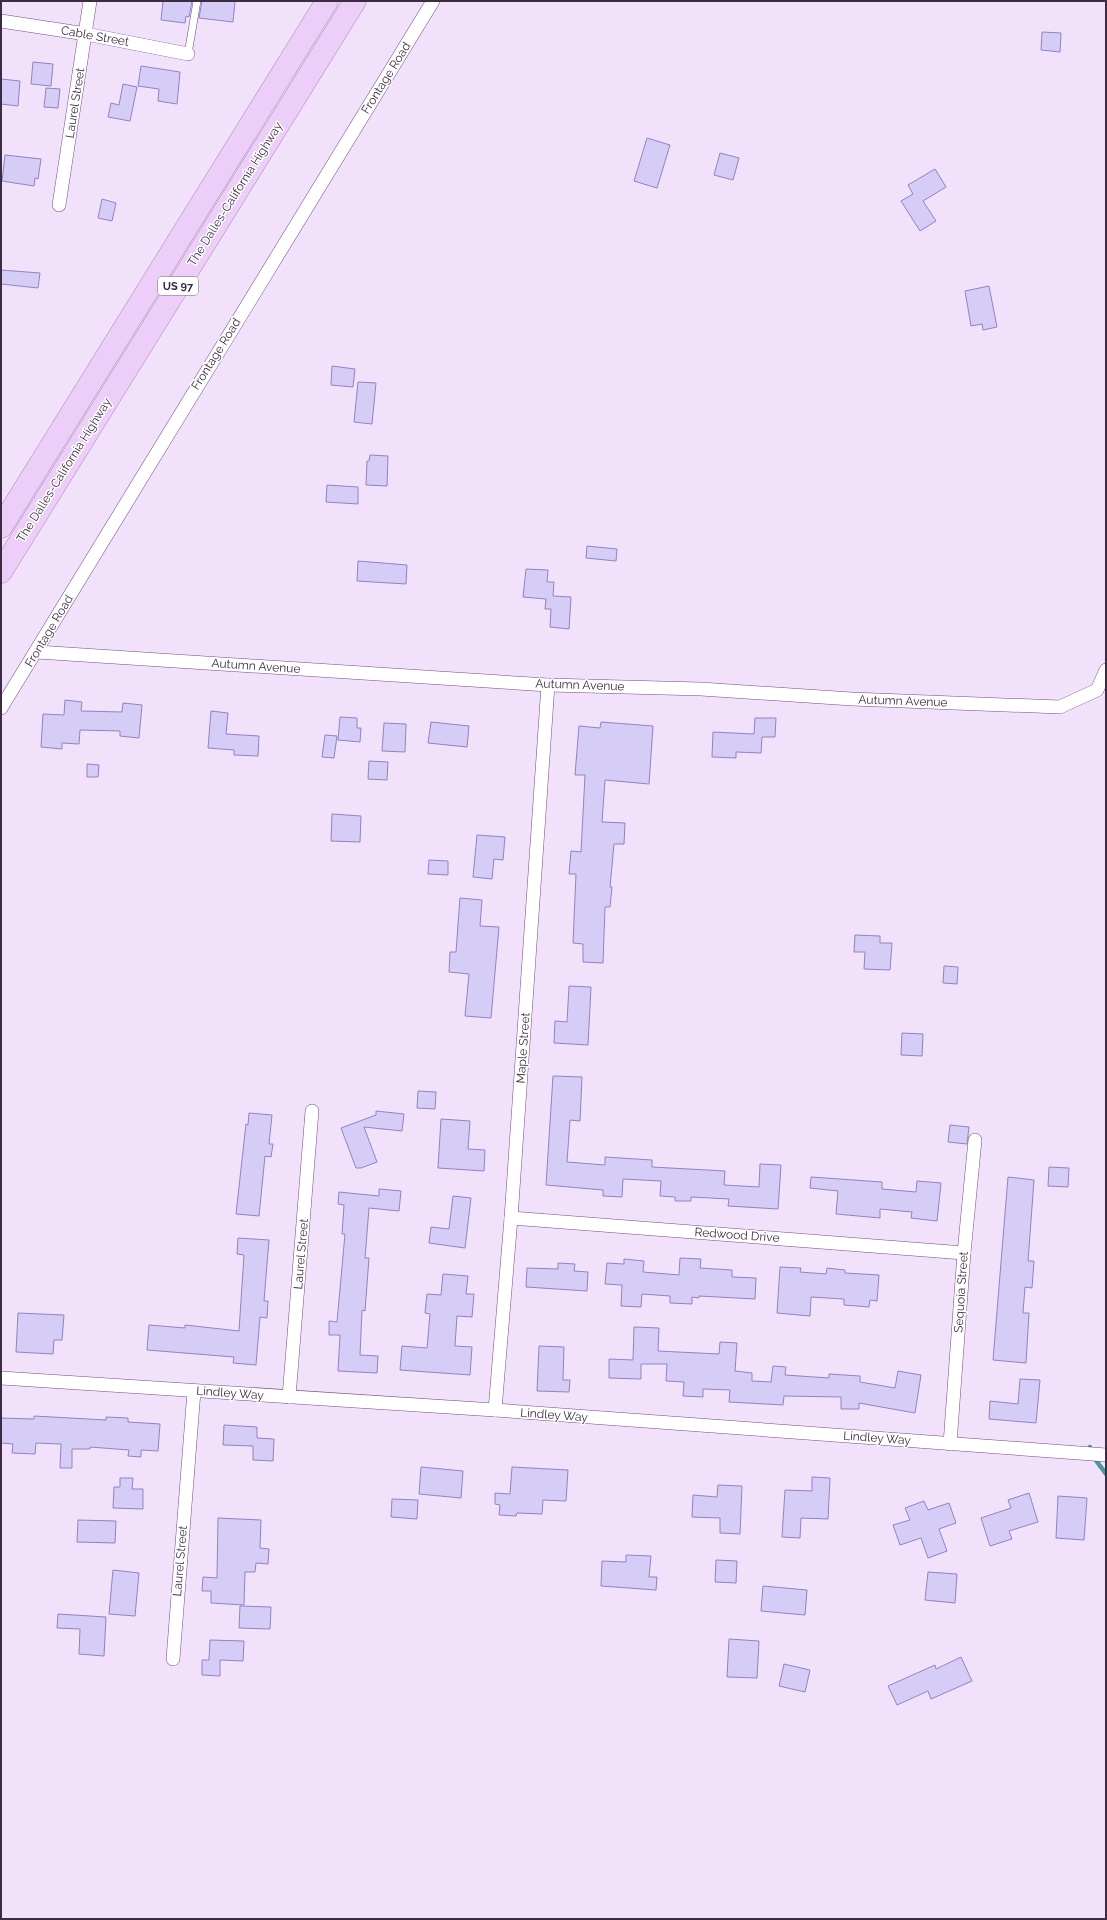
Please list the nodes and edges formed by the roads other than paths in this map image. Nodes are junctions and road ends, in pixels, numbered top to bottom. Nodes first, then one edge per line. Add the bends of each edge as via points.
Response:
1 (90, 1) edge
2 (197, 1) edge
3 (327, 1) edge
4 (355, 1) edge
5 (433, 1) edge
6 (1, 21) edge
7 (86, 34) junction
8 (188, 54) joint
9 (59, 205) dead end
10 (1, 527) edge
11 (1, 572) edge
12 (37, 652) junction
13 (1106, 670) edge
14 (548, 685) junction
15 (1, 708) edge
16 (312, 1111) dead end
17 (975, 1140) dead end
18 (511, 1218) junction
19 (964, 1253) junction
20 (1, 1378) edge
21 (194, 1391) junction
22 (289, 1397) junction
23 (495, 1410) junction
24 (950, 1444) junction
25 (1106, 1455) edge
26 (173, 1659) dead end

1 - 7 street, Laurel Street
2 - 8 lane
3 - 10 highway, The Dalles-California Highway / US 97
4 - 11 highway, The Dalles-California Highway / US 97
5 - 12 street, Frontage Road
6 - 7 street, Cable Street
7 - 8 street, Cable Street
7 - 9 street, Laurel Street
12 - 14 street, Autumn Avenue
12 - 15 street, Frontage Road
13 - 14 street, Autumn Avenue via 1097,690 1060,707 852,699 701,689
14 - 18 street, Maple Street
16 - 22 street, Laurel Street
17 - 19 street, Sequoia Street
18 - 19 street, Redwood Drive
18 - 23 street, Maple Street
19 - 24 street, Sequoia Street
20 - 21 street, Lindley Way
21 - 22 street, Lindley Way
21 - 26 street, Laurel Street
22 - 23 street, Lindley Way
23 - 24 street, Lindley Way
24 - 25 street, Lindley Way

